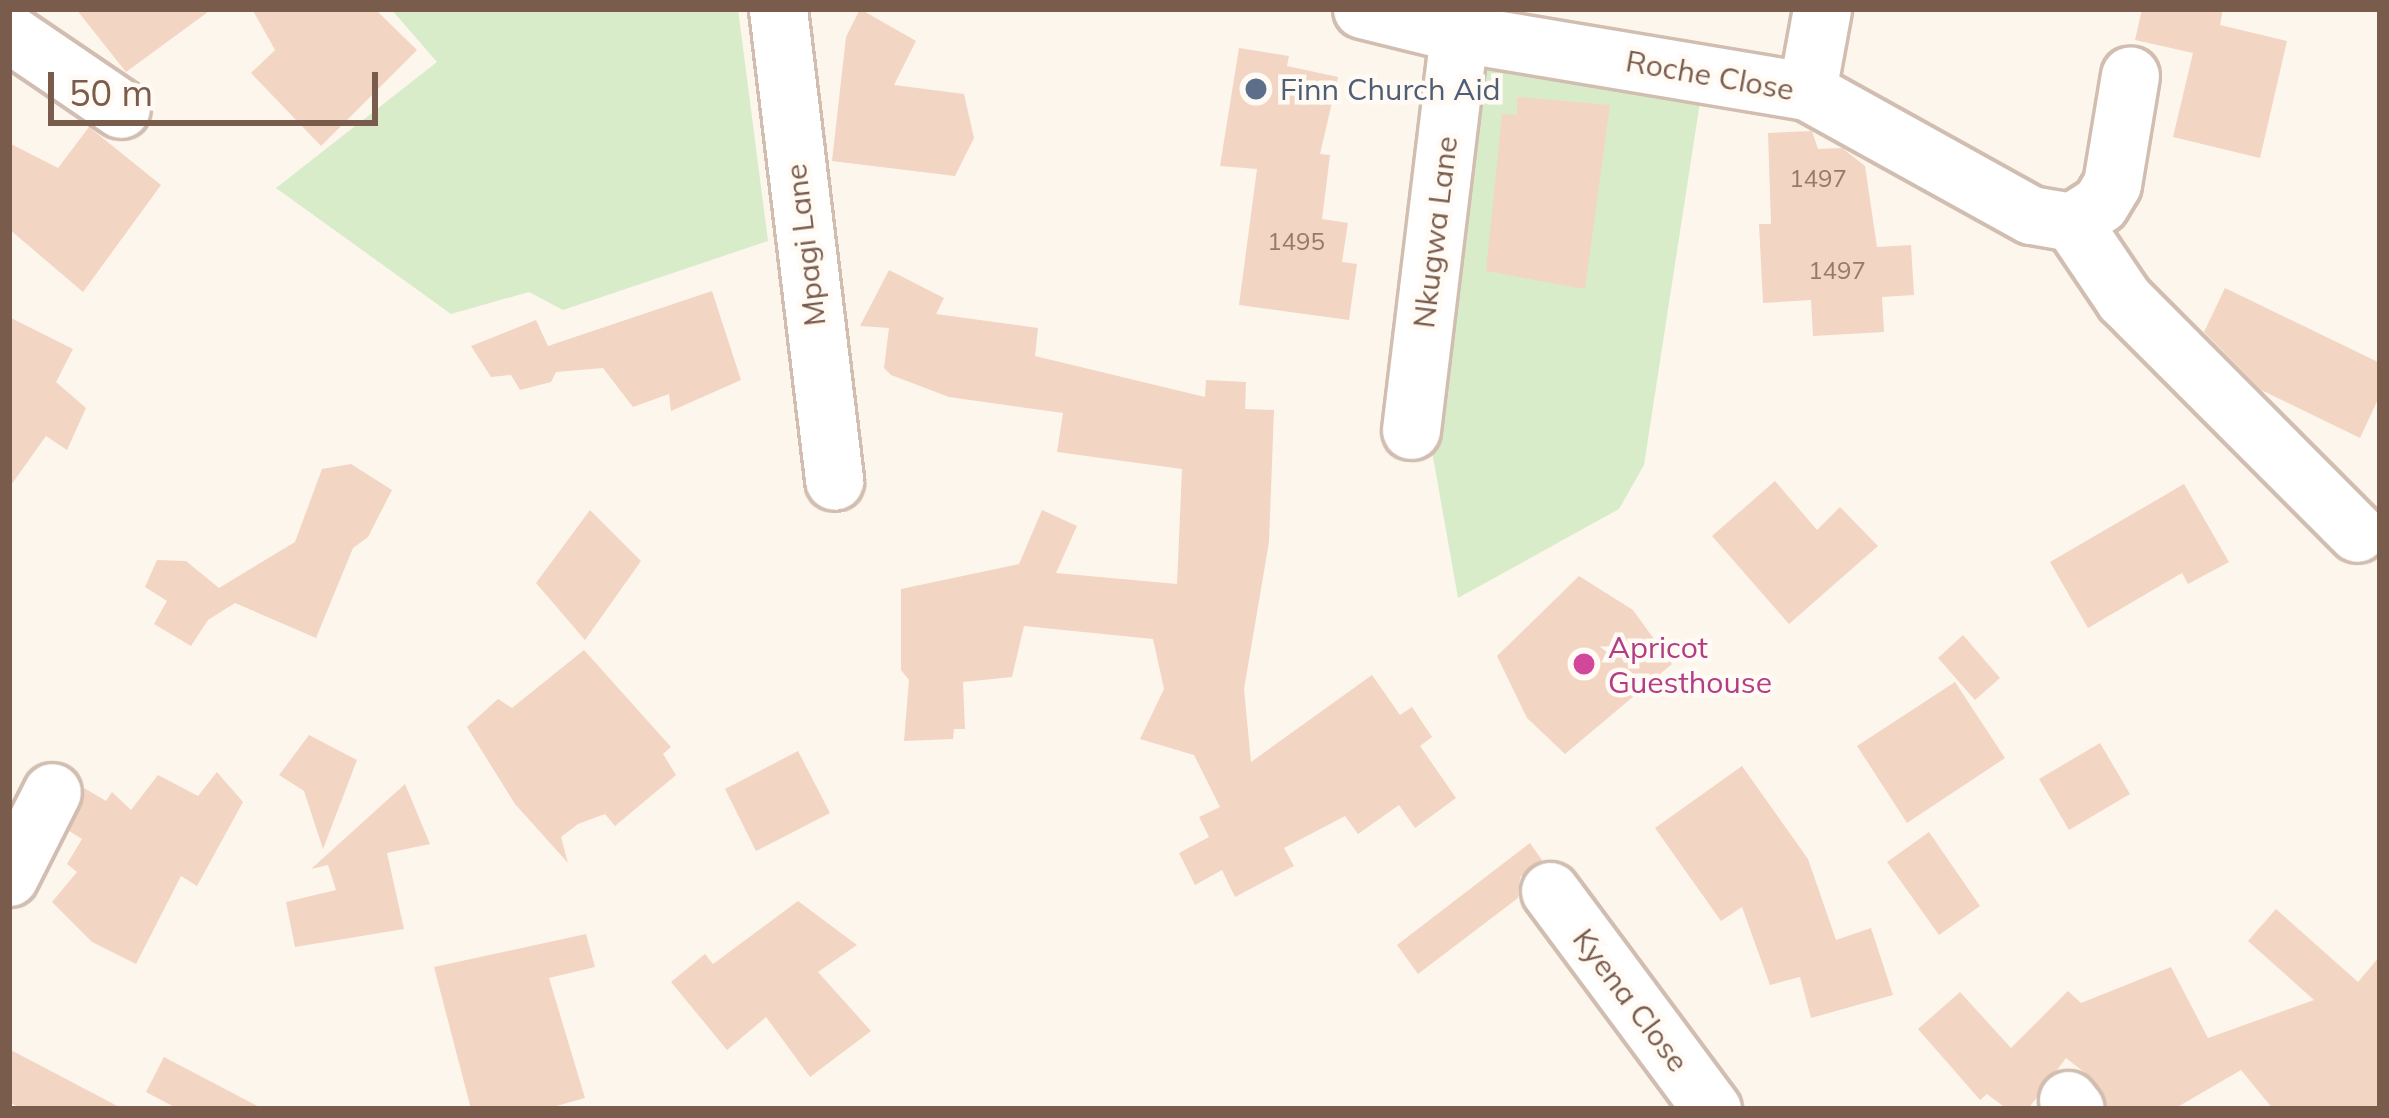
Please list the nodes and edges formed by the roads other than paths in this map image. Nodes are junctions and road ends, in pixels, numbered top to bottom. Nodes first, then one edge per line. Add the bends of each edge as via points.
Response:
1 (778, 9) edge
2 (1362, 9) edge
3 (1822, 9) edge
4 (9, 33) edge
5 (1459, 33) junction
6 (2130, 75) dead end
7 (1807, 91) junction
8 (121, 110) dead end
9 (2052, 219) junction
10 (1412, 430) dead end
11 (834, 481) dead end
12 (2357, 533) dead end
13 (52, 792) dead end
14 (9, 877) edge
15 (1550, 890) dead end
16 (1712, 1109) edge

1 - 11 street, Mpagi Lane
2 - 5 street, Roche Close
3 - 7 street
4 - 8 street
5 - 7 street, Roche Close
5 - 10 street, Nkugwa Lane
6 - 9 street via 2112,184 2100,204
7 - 9 street, Roche Close
9 - 12 street
13 - 14 street
15 - 16 street, Kyena Close

